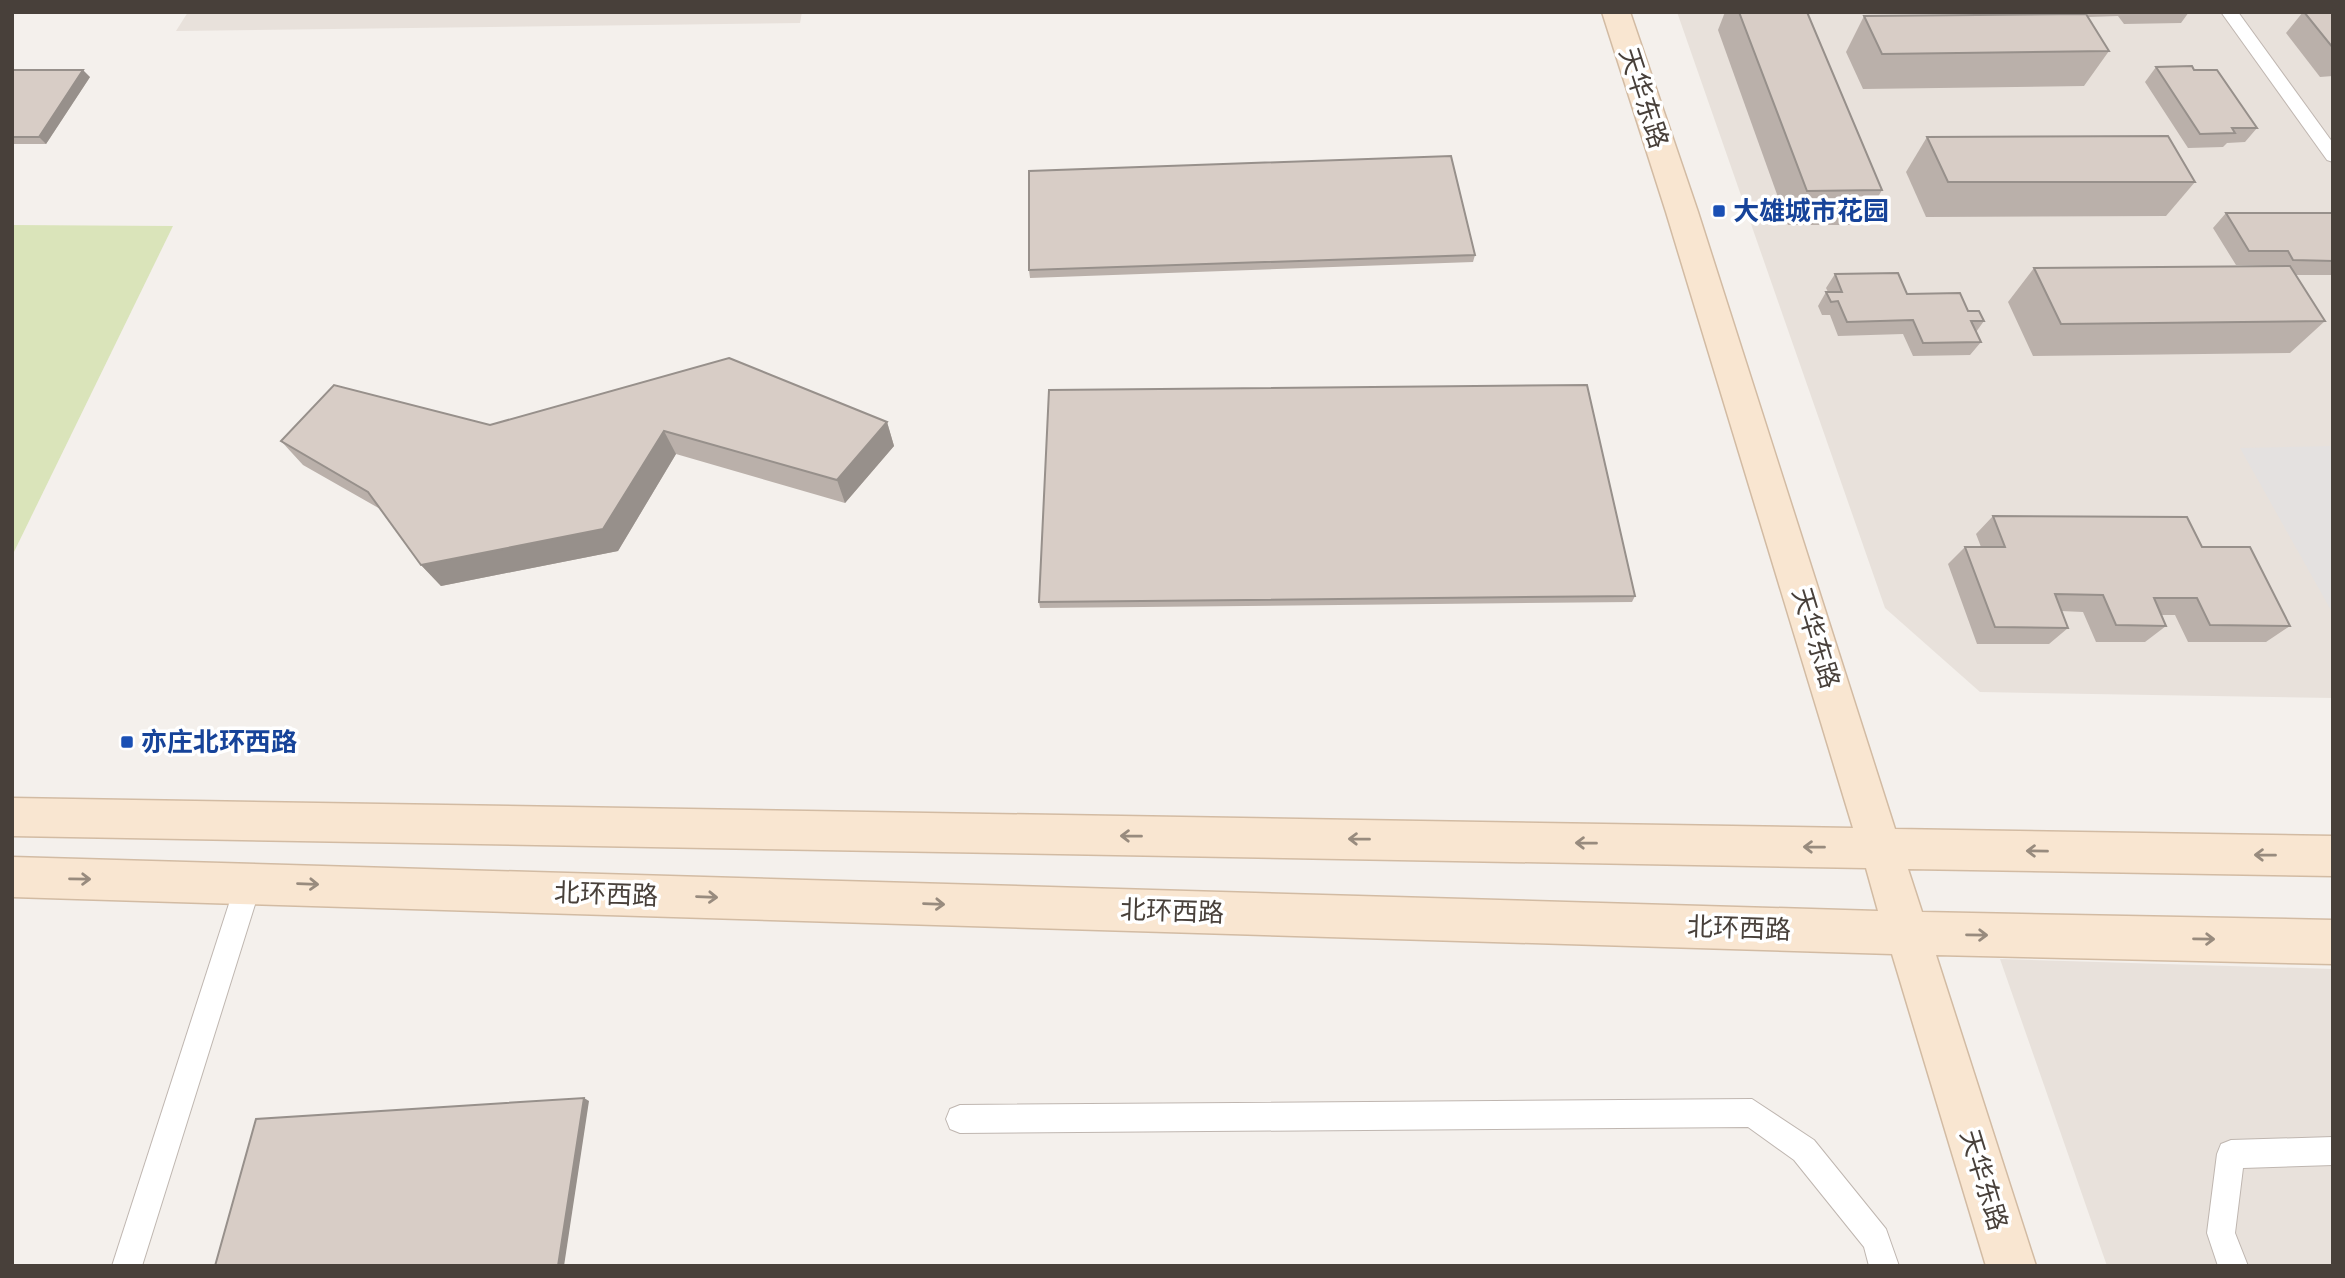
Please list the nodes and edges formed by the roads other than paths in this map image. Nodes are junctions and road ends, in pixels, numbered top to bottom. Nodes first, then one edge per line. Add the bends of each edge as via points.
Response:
1 (1616, 12) edge
2 (2229, 12) edge
3 (2333, 156) edge
4 (12, 817) edge
5 (1882, 848) junction
6 (2333, 856) edge
7 (12, 877) edge
8 (249, 882) junction
9 (1908, 933) junction
10 (2333, 942) edge
11 (960, 1119) dead end
12 (2333, 1151) edge
13 (127, 1266) edge
14 (1884, 1266) edge
15 (2011, 1266) edge
16 (2233, 1266) edge

1 - 5 street, 天华东路
2 - 3 lane
5 -> 4 street
6 -> 5 street
5 - 9 street, 天华东路
7 -> 8 street, 北环西路
8 -> 9 street, 北环西路
8 - 13 lane
9 -> 10 street, 北环西路
9 - 15 street, 天华东路
11 - 14 lane via 1752,1113 1804,1150 1877,1239
12 - 16 lane via 2231,1154 2221,1233

